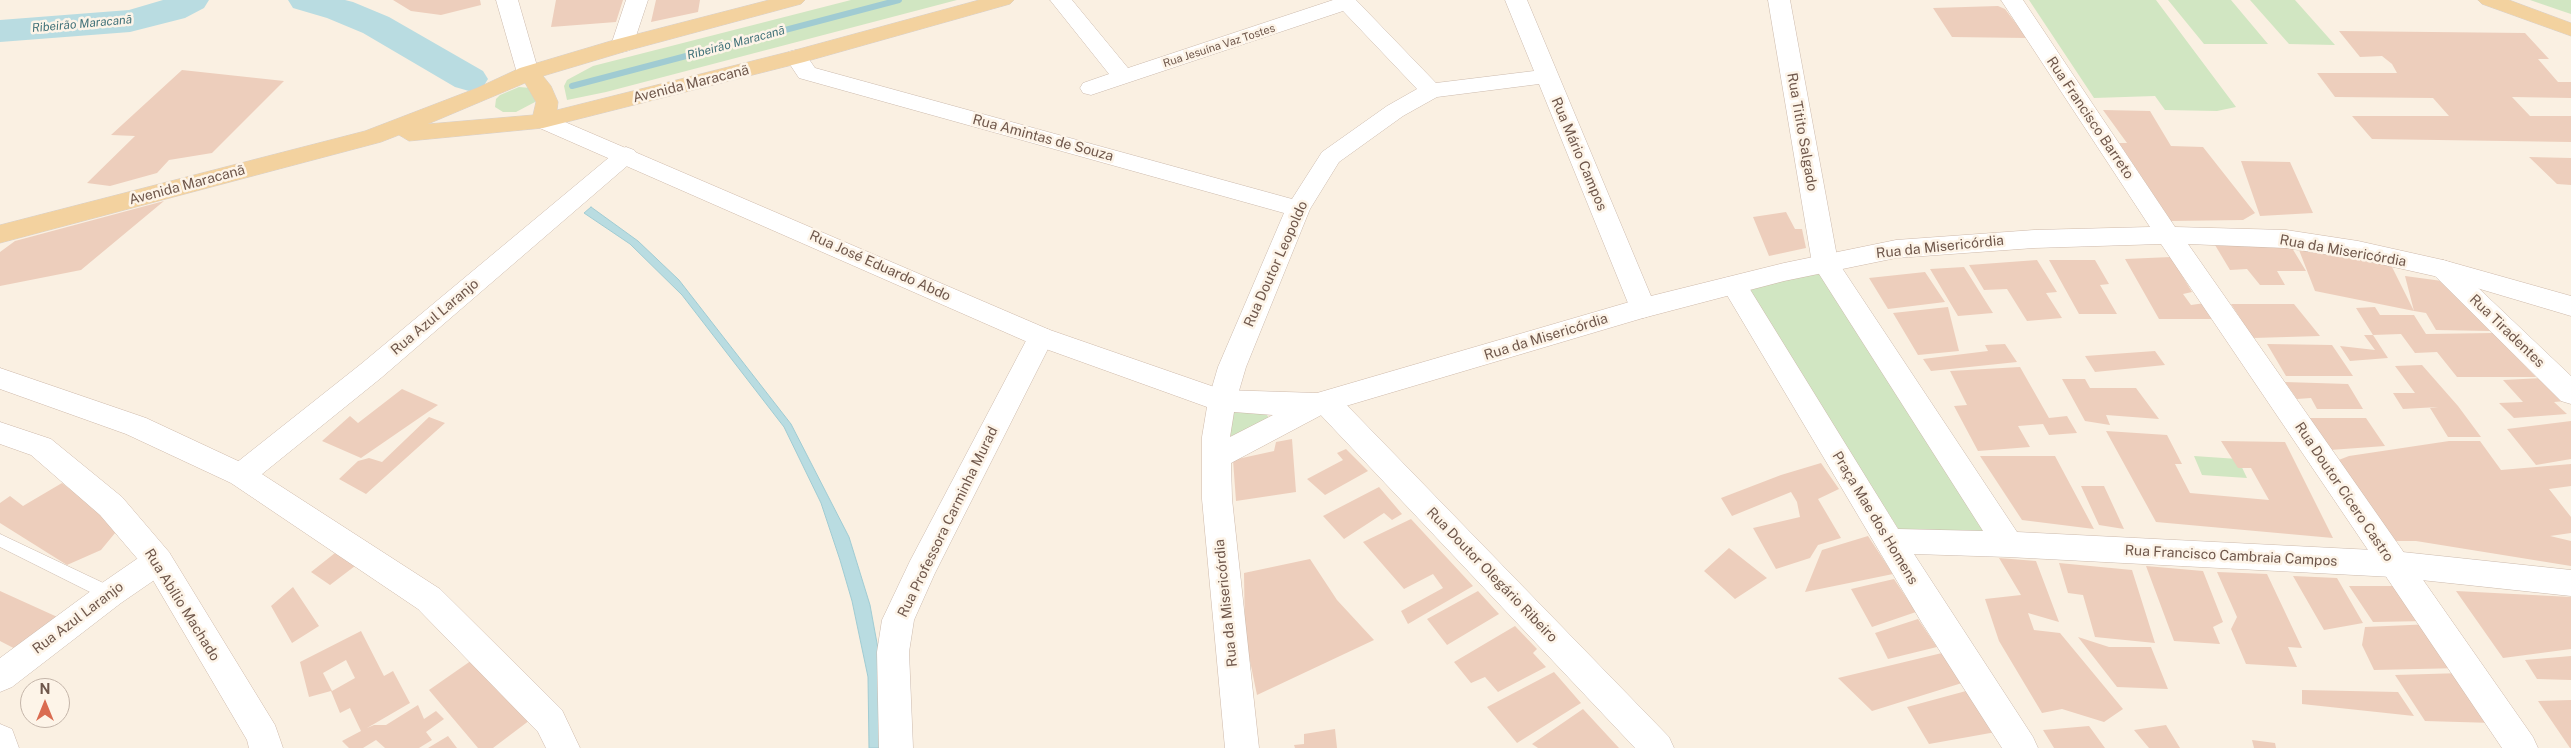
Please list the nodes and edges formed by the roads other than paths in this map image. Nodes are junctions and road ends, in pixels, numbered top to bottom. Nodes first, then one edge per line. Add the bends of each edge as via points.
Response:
1 (507, 0) edge
2 (637, 0) edge
3 (794, 0) edge
4 (1003, 0) edge
5 (1061, 0) edge
6 (1516, 0) edge
7 (1779, 0) edge
8 (2012, 0) edge
9 (2490, 0) edge
10 (1345, 2) edge
11 (2571, 30) edge
12 (622, 45) junction
13 (796, 57) junction
14 (528, 73) junction
15 (1547, 76) junction
16 (1124, 78) junction
17 (1091, 88) dead end
18 (1431, 91) junction
19 (485, 93) junction
20 (543, 121) junction
21 (490, 125) junction
22 (373, 137) junction
23 (626, 155) junction
24 (1298, 209) junction
25 (0, 234) edge
26 (2168, 235) junction
27 (1825, 263) junction
28 (2443, 269) junction
29 (1734, 286) junction
30 (2571, 306) edge
31 (1643, 308) junction
32 (1041, 337) junction
33 (0, 378) edge
34 (2571, 393) edge
35 (1222, 400) junction
36 (1323, 402) junction
37 (0, 433) edge
38 (1217, 457) junction
39 (241, 475) junction
40 (0, 540) edge
41 (1889, 541) junction
42 (2008, 544) junction
43 (158, 561) junction
44 (2393, 564) junction
45 (2571, 583) edge
46 (110, 594) junction
47 (0, 677) edge
48 (0, 740) edge
49 (2, 748) edge
50 (266, 748) edge
51 (563, 748) edge
52 (896, 748) edge
53 (1242, 748) edge
54 (1657, 748) edge
55 (2021, 748) edge
56 (2521, 748) edge

1 - 14 street
2 - 12 street
3 - 12 main road, Avenida Maracanã
4 - 13 main road, Avenida Maracanã
5 - 16 street
6 - 15 street, Rua Mário Campos
7 - 27 street, Rua Titito Salgado
8 - 26 street, Rua Francisco Barreto
9 - 11 main road
10 - 16 street, Rua Jesuína Vaz Tostes
10 - 18 street
12 - 14 main road, Avenida Maracanã
13 - 20 main road, Avenida Maracanã
13 - 24 street, Rua Amintas de Souza via 807,73
14 - 19 main road, Avenida Maracanã
14 - 20 main road via 540,86 547,102
15 - 18 street, Rua Doutor Leopoldo
15 - 31 street, Rua Mário Campos
16 - 17 street, Rua Jesuína Vaz Tostes
18 - 24 street, Rua Doutor Leopoldo via 1394,111 1330,157
19 - 21 main road via 480,104
19 - 22 main road, Avenida Maracanã
20 - 21 main road, Avenida Maracanã
20 - 23 street, Rua José Eduardo Abdo
21 - 22 main road, Avenida Maracanã
22 - 25 main road, Avenida Maracanã
23 - 32 street, Rua José Eduardo Abdo
23 - 39 street, Rua Azul Laranjo
24 - 35 street, Rua Doutor Leopoldo via 1232,367
26 - 27 street, Rua da Misericórdia via 1957,244 1896,249
26 - 28 street, Rua da Misericórdia via 2286,239 2358,250
26 - 44 street, Rua Doutor Cícero Castro
27 - 29 street, Rua da Misericórdia
27 - 42 street
28 - 30 street, Rua da Misericórdia
28 - 34 street, Rua Tiradentes
29 - 31 street, Rua da Misericórdia
29 - 41 street, Praça Mae dos Homens
31 - 36 street, Rua da Misericórdia
32 - 35 street, Rua José Eduardo Abdo
32 - 52 street, Rua Professora Carminha Murad via 898,620 893,652
33 - 39 street via 136,426
35 - 36 street, Rua da Misericórdia via 1276,404
35 - 38 street, Rua da Misericórdia via 1216,436
36 - 38 street, Rua da Misericórdia
36 - 54 street, Rua Doutor Olegário Ribeiro
37 - 43 street, Rua Abílio Machado via 41,447 110,506
38 - 53 street, Rua da Misericórdia via 1221,561
39 - 51 street via 429,599 550,721
40 - 46 lane
41 - 42 street, Rua Francisco Cambraia Campos
41 - 55 street, Praça Mae dos Homens
42 - 44 street, Rua Francisco Cambraia Campos
43 - 46 street, Rua Azul Laranjo
43 - 50 street, Rua Abílio Machado via 263,736
44 - 45 street, Rua Francisco Cambraia Campos
44 - 56 street, Rua Doutor Cícero Castro
46 - 47 street, Rua Azul Laranjo
48 - 49 street

